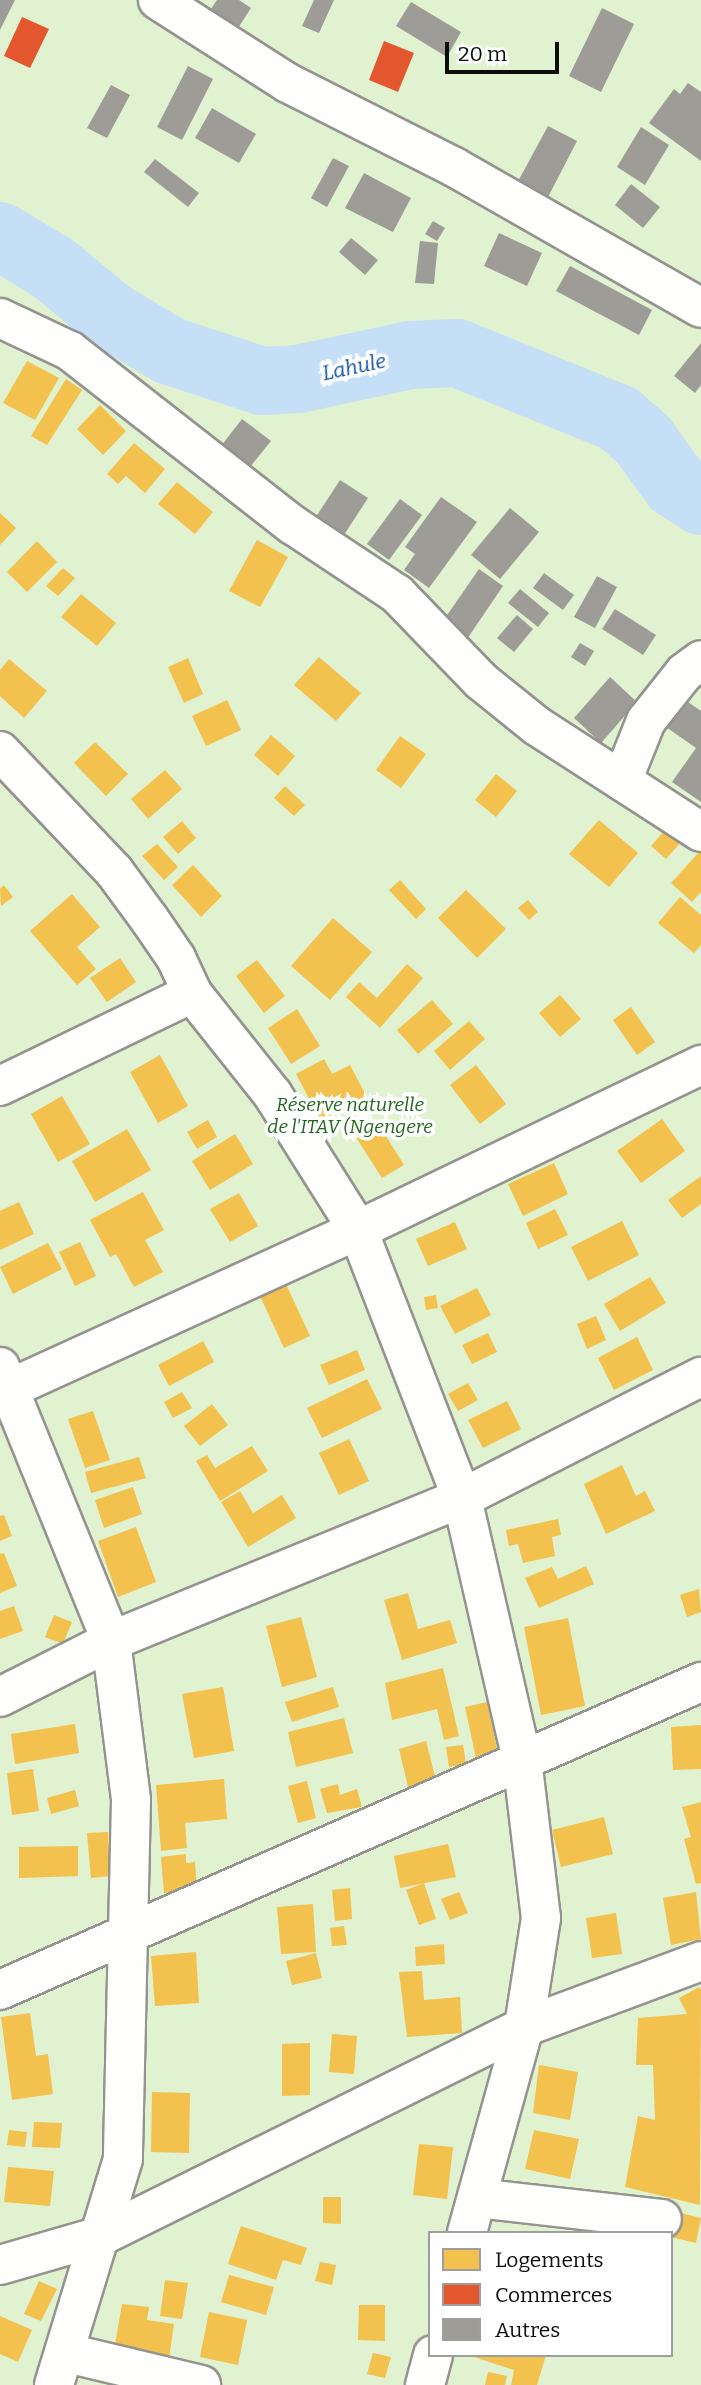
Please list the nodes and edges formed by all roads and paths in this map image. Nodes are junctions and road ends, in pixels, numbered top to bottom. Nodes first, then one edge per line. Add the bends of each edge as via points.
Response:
1 (158, 0) edge
2 (701, 308) edge
3 (0, 318) edge
4 (701, 660) edge
5 (0, 751) edge
6 (622, 781) junction
7 (701, 832) edge
8 (192, 993) junction
9 (701, 1065) edge
10 (0, 1086) edge
11 (358, 1230) junction
12 (701, 1377) edge
13 (3, 1383) edge
14 (462, 1498) junction
15 (111, 1641) junction
16 (701, 1682) edge
17 (0, 1697) edge
18 (522, 1759) junction
19 (129, 1935) junction
20 (701, 1961) edge
21 (0, 1990) edge
22 (524, 2027) junction
23 (472, 2216) edge
24 (662, 2219) dead end
25 (103, 2235) junction
26 (0, 2266) edge
27 (432, 2357) edge
28 (60, 2369) edge
29 (201, 2385) edge
30 (425, 2385) edge

1 - 2 street via 288,83 454,167
3 - 6 street via 70,351 293,525 397,594 481,681 537,726
4 - 6 street via 684,673 646,721
5 - 8 street via 114,871 176,958
6 - 7 street
8 - 10 street
8 - 11 street via 274,1095
9 - 11 street
11 - 13 street
11 - 14 street
12 - 14 street
13 - 15 street
14 - 15 street
14 - 18 street
15 - 17 street
15 - 19 street via 131,1800
16 - 18 street
18 - 19 street
18 - 22 street via 541,1918
19 - 21 street
19 - 25 street via 123,2159
20 - 22 street
22 - 23 street
22 - 25 street
23 - 24 street
25 - 26 street
25 - 28 street
27 - 30 street
28 - 29 street

